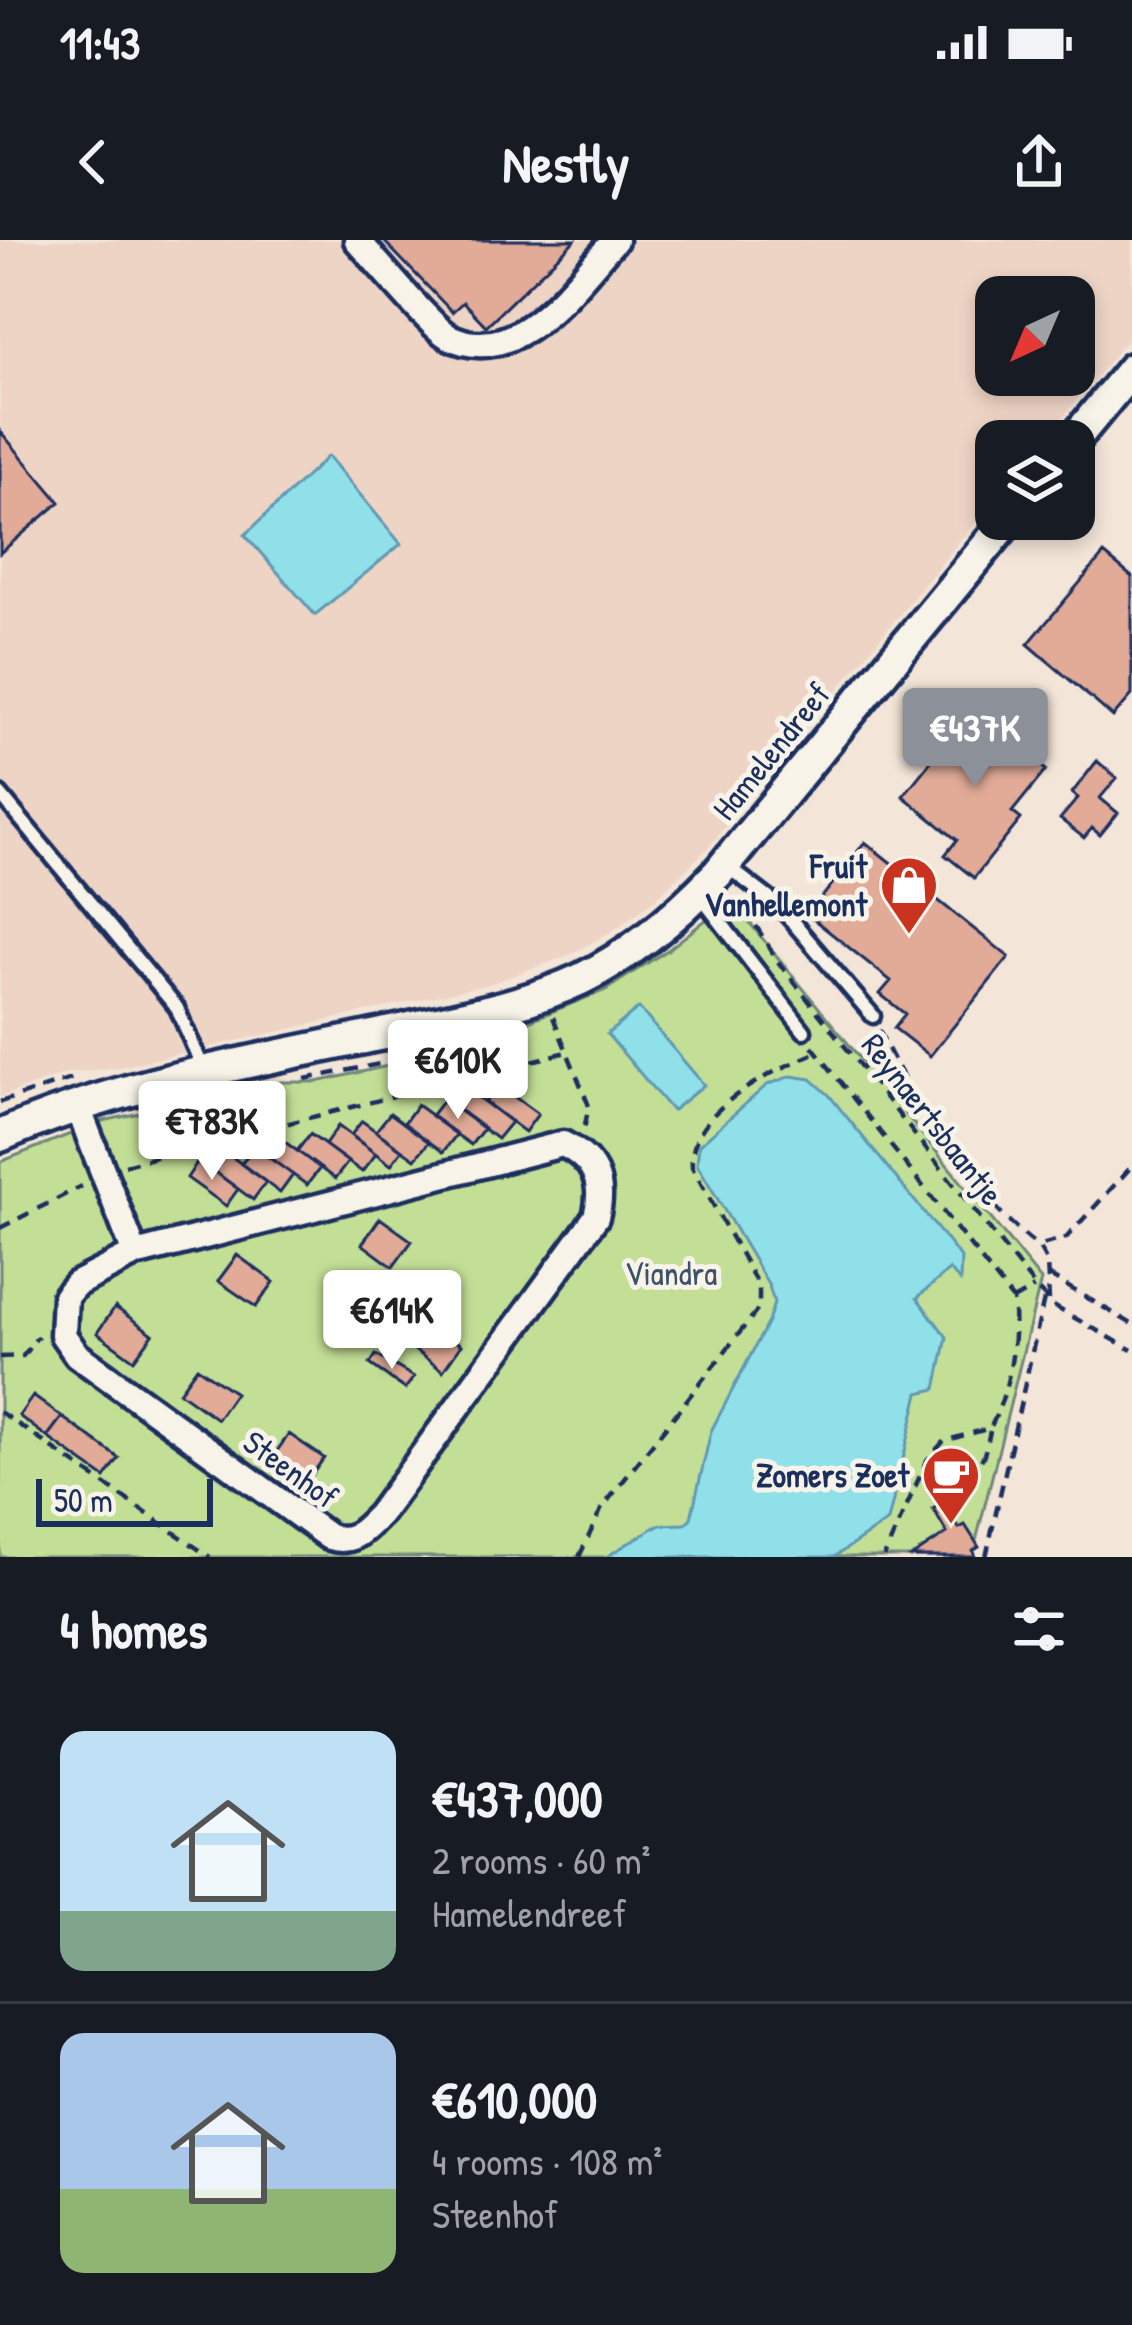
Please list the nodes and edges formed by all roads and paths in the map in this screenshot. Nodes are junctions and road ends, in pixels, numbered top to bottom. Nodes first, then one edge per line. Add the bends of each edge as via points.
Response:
1 (357, 240) edge
2 (615, 240) edge
3 (1132, 369) edge
4 (1090, 420) edge
5 (992, 540) edge
6 (0, 794) edge
7 (725, 864) junction
8 (698, 894) junction
9 (748, 898) dead end
10 (873, 1016) joint
11 (553, 1018) dead end
12 (804, 1031) joint
13 (565, 1048) junction
14 (815, 1053) junction
15 (205, 1074) junction
16 (91, 1077) dead end
17 (0, 1102) edge
18 (77, 1105) junction
19 (0, 1136) edge
20 (580, 1152) junction
21 (1132, 1166) edge
22 (104, 1175) junction
23 (0, 1228) edge
24 (1038, 1246) junction
25 (135, 1254) junction
26 (1048, 1276) junction
27 (1035, 1287) junction
28 (1047, 1299) junction
29 (1013, 1300) junction
30 (1132, 1324) edge
31 (63, 1335) junction
32 (1132, 1350) edge
33 (0, 1357) edge
34 (0, 1412) edge
35 (990, 1428) junction
36 (934, 1454) junction
37 (578, 1556) edge
38 (210, 1557) edge
39 (884, 1557) edge
40 (986, 1557) edge

1 - 2 street via 448,336 481,342 506,340 536,323
3 - 4 street
5 - 7 street, Hamelendreef
6 - 15 lane via 177,1008
7 - 8 street, Hamelendreef
7 - 10 lane via 779,906
8 - 12 lane
8 - 15 street, Hamelendreef via 629,951 545,993
9 - 27 path, Reynaertsbaantje via 779,963
10 - 24 path via 917,1106
11 - 13 path
12 - 14 path
13 - 20 path via 589,1106
13 - 22 path
14 - 29 path
14 - 37 path via 756,1084 690,1144 692,1167 758,1287 759,1308 602,1508
15 - 18 street, Hamelendreef
16 - 17 path
18 - 19 street, Hamelendreef
18 - 22 street
20 - 25 street via 545,1146
20 - 31 street, Steenhof via 597,1172 596,1217 358,1536 329,1537 77,1355
21 - 24 path via 1066,1238
22 - 23 path
22 - 25 street
24 - 26 path
25 - 31 street via 76,1284 65,1297
26 - 28 path
26 - 30 path
27 - 28 path, Reynaertsbaantje
27 - 29 path
28 - 32 path, Reynaertsbaantje
28 - 40 path
29 - 35 path via 1016,1321
31 - 33 path via 38,1336 23,1356
34 - 38 path
35 - 36 path via 944,1442
35 - 36 path via 975,1471 950,1475
36 - 39 path

